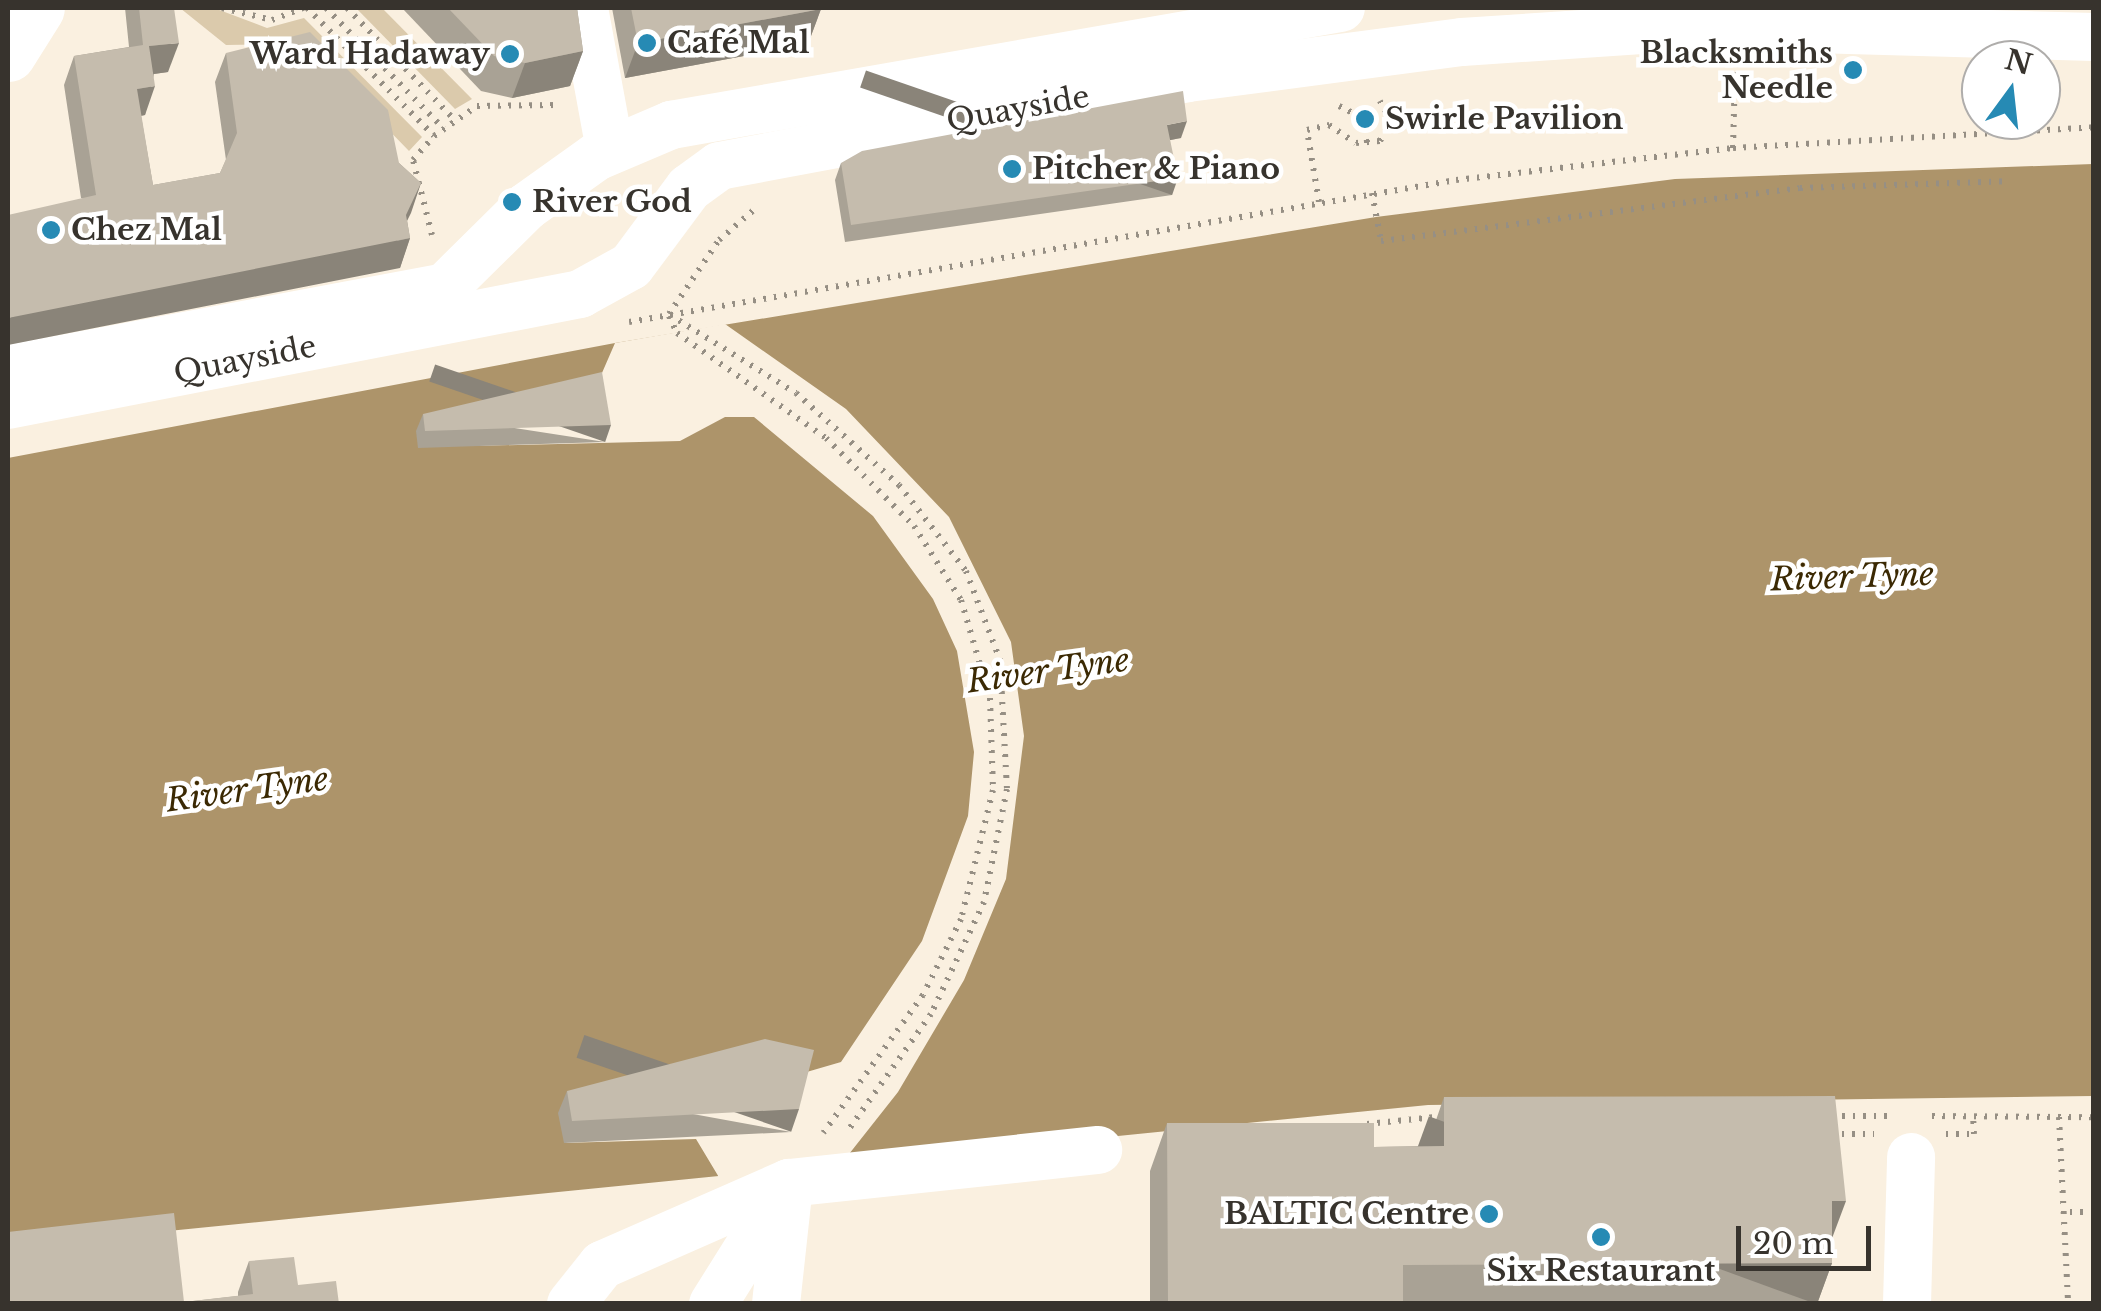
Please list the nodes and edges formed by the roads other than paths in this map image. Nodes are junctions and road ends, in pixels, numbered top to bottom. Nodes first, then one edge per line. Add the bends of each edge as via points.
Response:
1 (584, 8) edge
2 (1341, 8) edge
3 (2094, 37) edge
4 (610, 150) junction
5 (8, 369) edge
6 (8, 405) edge
7 (1911, 1131) road end
8 (1098, 1150) dead end
9 (790, 1178) junction
10 (571, 1304) edge
11 (712, 1304) edge
12 (776, 1304) edge
13 (1907, 1304) edge

1 - 4 street
2 - 4 street, Quayside via 707,116
3 - 6 street, Quayside via 1704,26 1350,54 742,160 702,176 630,266 580,294
4 - 5 street, Quayside via 526,206 445,287
7 - 13 street
8 - 9 street
9 - 10 street via 602,1266
9 - 11 street
9 - 12 street

